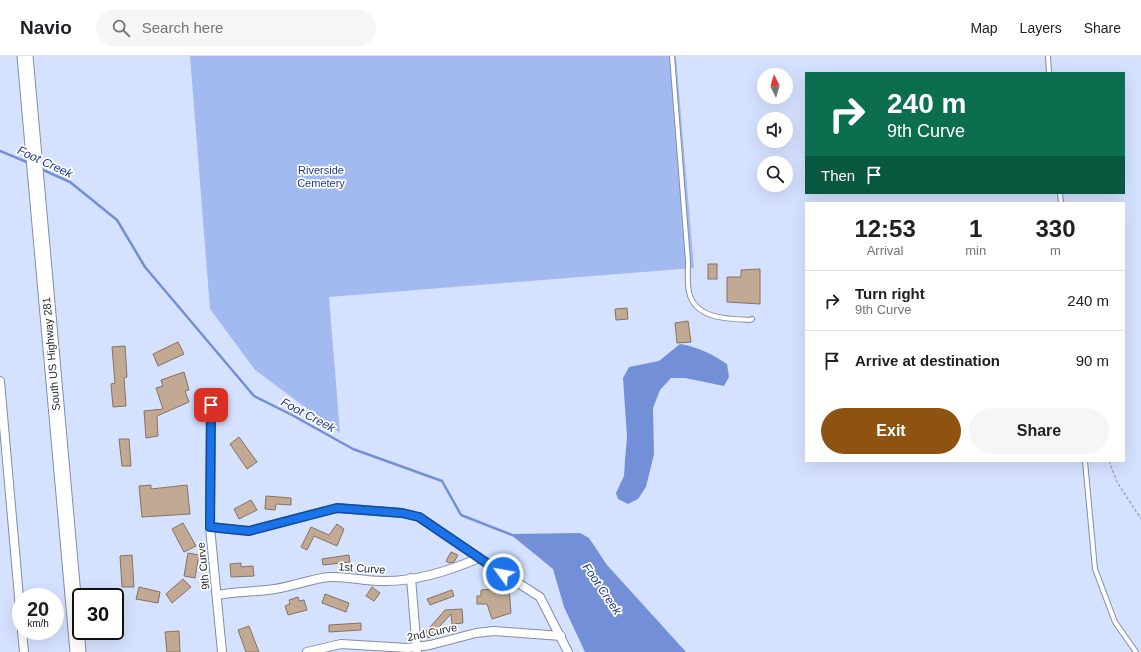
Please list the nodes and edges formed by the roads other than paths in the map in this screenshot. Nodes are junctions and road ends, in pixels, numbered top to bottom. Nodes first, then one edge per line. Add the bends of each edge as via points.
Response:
1 (25, 56) edge
2 (672, 56) edge
3 (1048, 56) edge
4 (1049, 72) edge
5 (752, 319) dead end
6 (0, 381) edge
7 (211, 405) dead end
8 (1085, 462) edge
9 (210, 527) junction
10 (479, 558) junction
11 (411, 578) junction
12 (18, 588) edge
13 (218, 595) junction
14 (561, 636) junction
15 (23, 640) edge
16 (417, 650) edge
17 (24, 652) edge
18 (78, 652) edge
19 (222, 652) edge
20 (307, 652) edge
21 (568, 652) edge
22 (1136, 652) edge

1 - 18 highway, South US Highway 281
2 - 5 lane via 689,292 700,311 727,319
3 - 4 lane
6 - 12 street
7 - 9 street, 9th Curve
8 - 22 lane via 1095,569 1115,622
9 - 10 street via 249,531 337,508 402,513 419,517
9 - 13 street, 9th Curve
10 - 11 street, 1st Curve via 454,568
10 - 14 street via 540,597
11 - 13 street, 1st Curve via 379,582 330,577 276,589
11 - 16 street
13 - 19 street, 9th Curve
14 - 16 street, 2nd Curve via 494,631 476,633
14 - 21 street
15 - 17 street
16 - 20 street, 2nd Curve via 342,644

